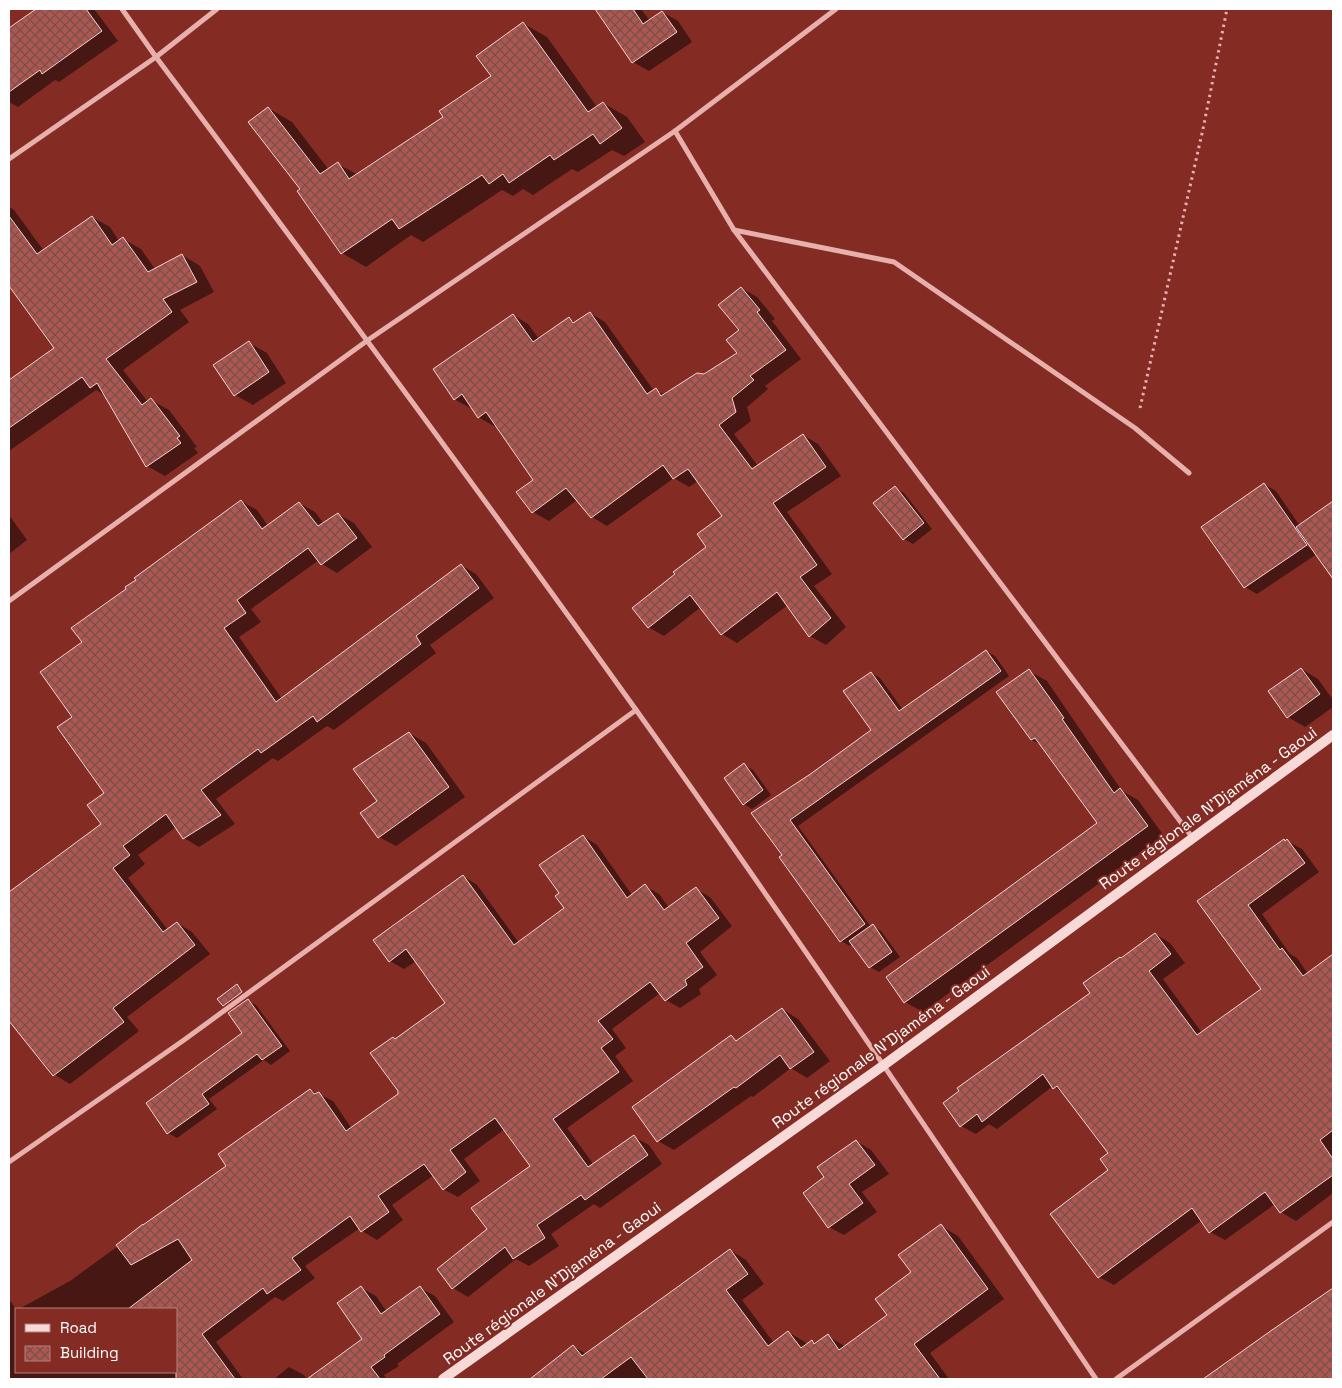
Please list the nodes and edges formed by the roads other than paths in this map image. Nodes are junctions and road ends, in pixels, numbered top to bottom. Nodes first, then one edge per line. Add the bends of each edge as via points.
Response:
1 (122, 9) edge
2 (217, 9) edge
3 (836, 9) edge
4 (156, 57) junction
5 (675, 130) junction
6 (9, 159) edge
7 (734, 230) junction
8 (368, 340) junction
9 (1189, 473) dead end
10 (9, 602) edge
11 (636, 710) junction
12 (1333, 736) edge
13 (1192, 837) junction
14 (884, 1065) junction
15 (9, 1162) edge
16 (1333, 1222) edge
17 (443, 1379) edge
18 (1096, 1379) edge
19 (1116, 1379) edge

1 - 4 street
2 - 4 street
3 - 5 street
4 - 6 street
4 - 8 street
5 - 7 street
5 - 8 street
7 - 9 street via 894,262 1135,428
7 - 13 street
8 - 10 street
8 - 11 street
11 - 14 street
11 - 15 street via 192,1034
12 - 13 street, Route régionale N'Djaména - Gaoui
13 - 14 street, Route régionale N'Djaména - Gaoui
14 - 17 street, Route régionale N'Djaména - Gaoui
14 - 18 street
16 - 19 street

